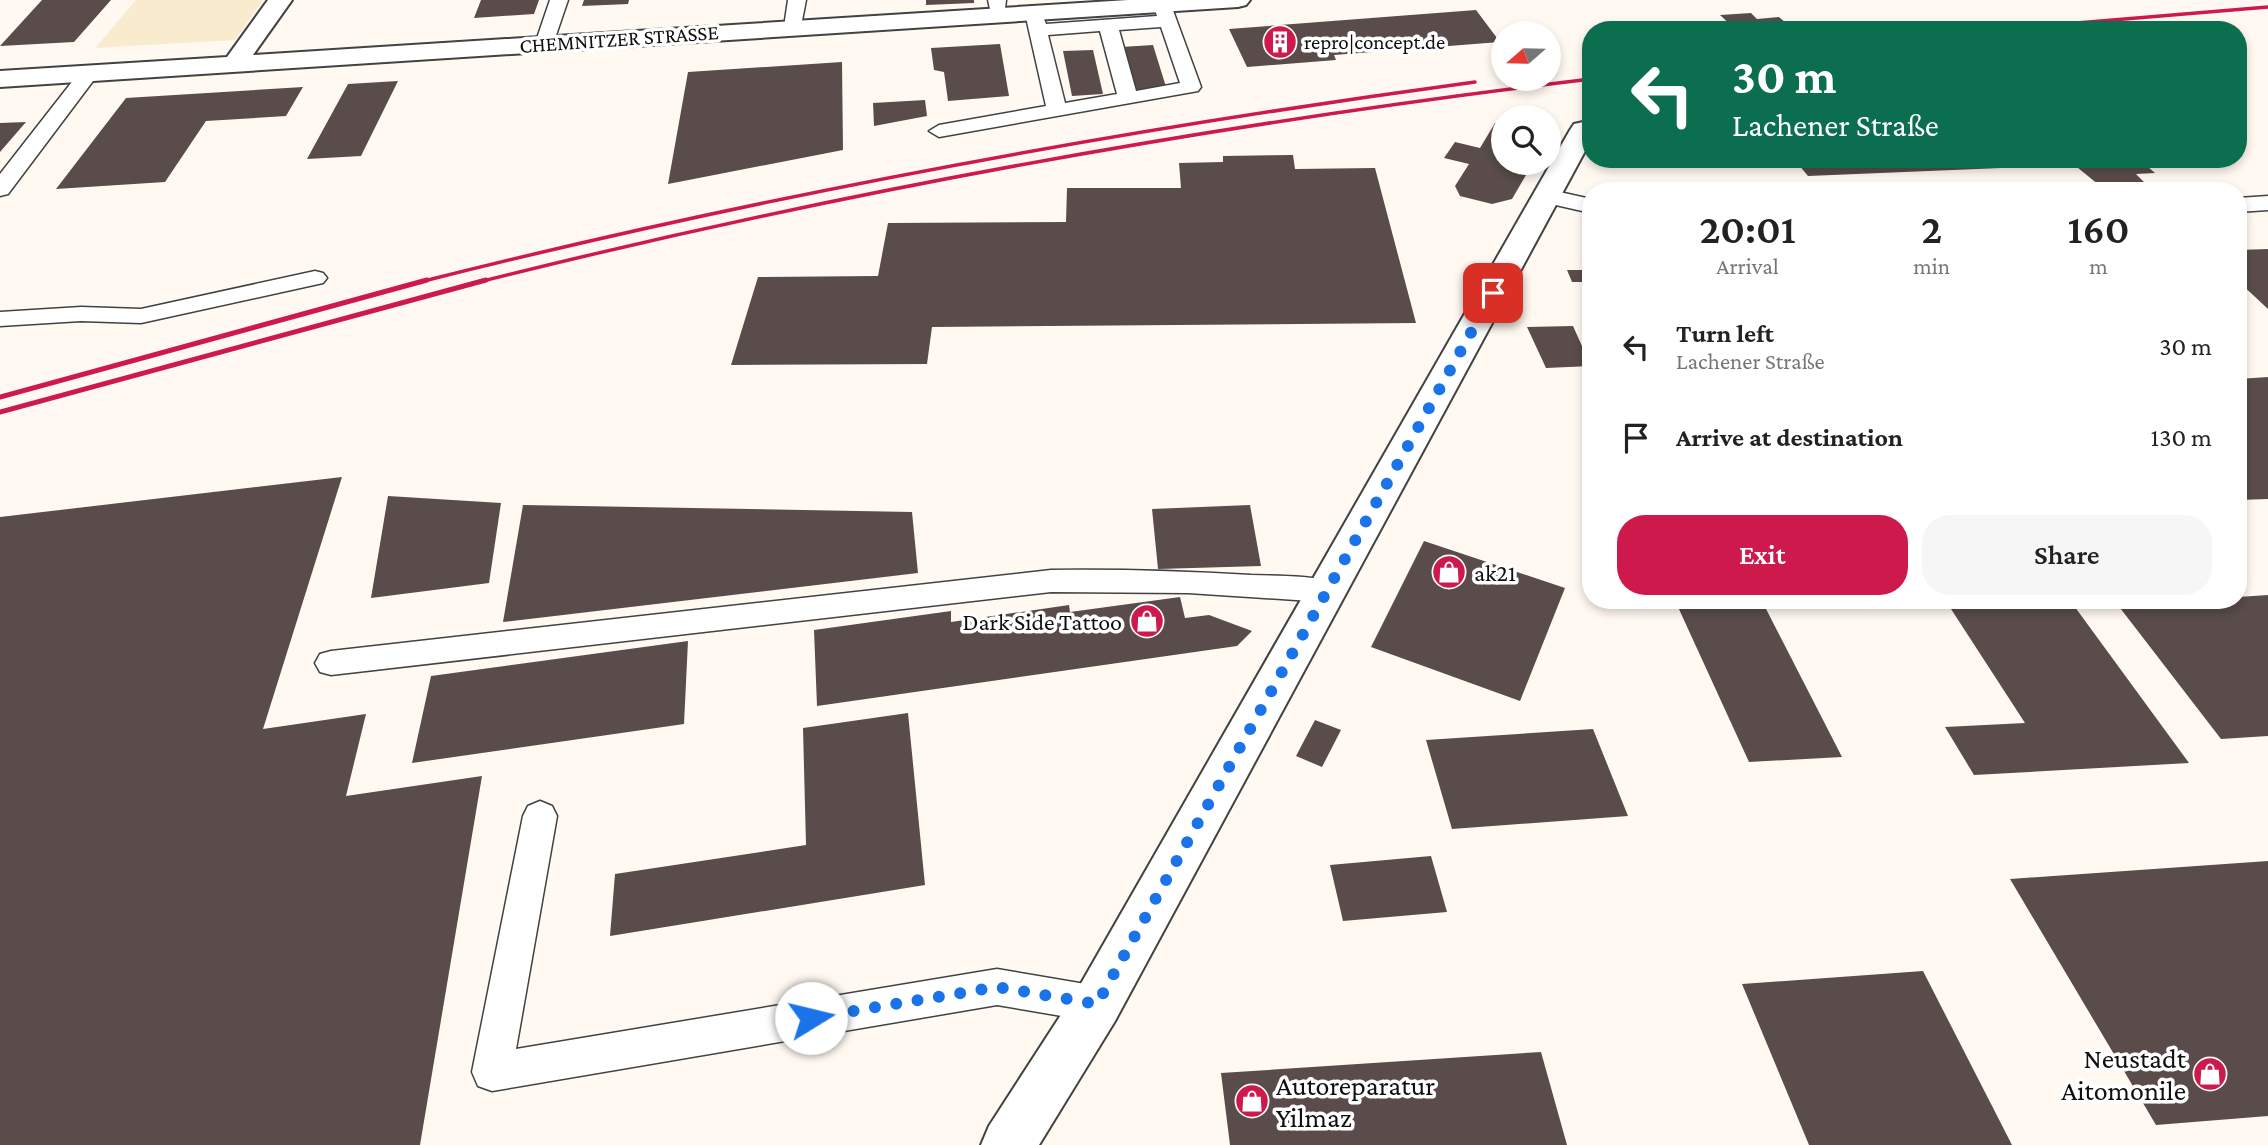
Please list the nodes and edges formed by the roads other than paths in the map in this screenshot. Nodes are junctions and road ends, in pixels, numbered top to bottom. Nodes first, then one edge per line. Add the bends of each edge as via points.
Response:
1 (280, 0) edge
2 (559, 0) edge
3 (797, 0) edge
4 (1225, 0) edge
5 (998, 7) edge
6 (873, 11) edge
7 (1165, 13) junction
8 (1036, 21) junction
9 (1108, 25) junction
10 (793, 27) junction
11 (544, 44) junction
12 (236, 62) junction
13 (89, 74) junction
14 (0, 79) edge
15 (1128, 98) junction
16 (1057, 111) junction
17 (939, 131) dead end
18 (1582, 132) edge
19 (0, 189) edge
20 (1546, 196) junction
21 (1582, 204) edge
22 (2268, 204) edge
23 (2247, 205) edge
24 (315, 278) dead end
25 (38, 317) junction
26 (0, 319) edge
27 (0, 325) edge
28 (1326, 592) junction
29 (331, 663) dead end
30 (540, 816) dead end
31 (1097, 1004) junction
32 (1008, 1145) edge

1 - 12 street
2 - 11 lane
3 - 10 lane
4 - 7 street, CHEMNITZER STRASSE
5 - 6 street, CHEMNITZER STRASSE
5 - 8 street, CHEMNITZER STRASSE
6 - 10 street, CHEMNITZER STRASSE
7 - 8 street, CHEMNITZER STRASSE
7 - 9 lane
7 - 15 lane via 1191,87
8 - 9 lane
8 - 16 lane
9 - 15 lane
10 - 11 street, CHEMNITZER STRASSE
11 - 12 street, CHEMNITZER STRASSE
12 - 13 street, CHEMNITZER STRASSE
13 - 14 street, CHEMNITZER STRASSE
13 - 19 lane
15 - 16 lane
16 - 17 lane
18 - 20 street
20 - 21 lane
20 - 28 street
22 - 23 lane
24 - 25 lane via 141,316
25 - 26 lane
25 - 27 lane
28 - 29 lane via 1223,582 1051,581
28 - 31 street
30 - 31 lane via 492,1072 997,987
31 - 32 street

